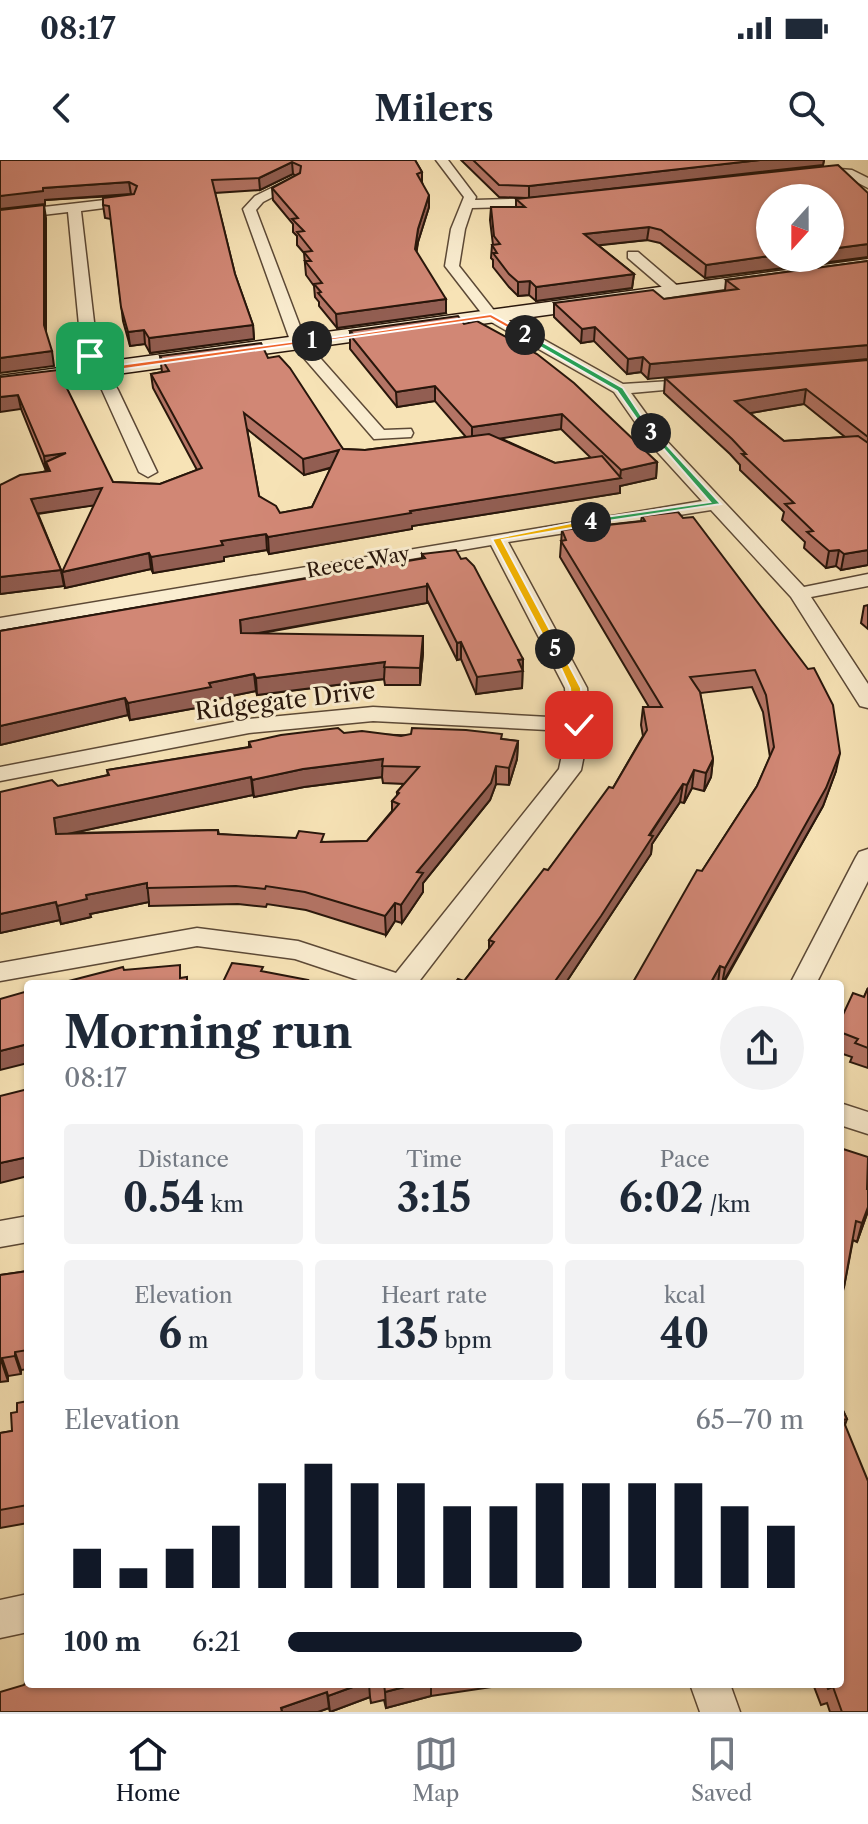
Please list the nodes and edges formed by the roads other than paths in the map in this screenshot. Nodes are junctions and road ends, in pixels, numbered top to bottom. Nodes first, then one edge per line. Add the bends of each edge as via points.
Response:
1 (442, 160) edge
2 (792, 175) edge
3 (294, 181) edge
4 (868, 184) edge
5 (131, 201) edge
6 (560, 201) edge
7 (469, 204) junction
8 (74, 208) junction
9 (0, 216) edge
10 (633, 255) dead end
11 (868, 265) edge
12 (675, 291) junction
13 (491, 316) junction
14 (299, 343) junction
15 (96, 370) junction
16 (713, 380) edge
17 (0, 383) edge
18 (620, 389) junction
19 (405, 433) dead end
20 (148, 472) dead end
21 (716, 504) junction
22 (497, 539) junction
23 (868, 580) edge
24 (799, 594) junction
25 (0, 624) edge
26 (868, 701) edge
27 (579, 725) junction
28 (0, 774) edge
29 (868, 857) edge
30 (0, 972) edge
31 (389, 980) edge
32 (404, 980) edge
33 (805, 980) edge
34 (844, 1115) edge
35 (868, 1123) edge
36 (24, 1230) edge
37 (0, 1234) edge
38 (24, 1614) edge
39 (0, 1619) edge
40 (711, 1688) edge
41 (720, 1712) edge

1 - 7 street via 470,197
2 - 4 street via 838,170 854,173
3 - 14 street via 249,209
5 - 8 street
6 - 7 street
7 - 13 street via 452,266
8 - 9 street
8 - 15 street via 90,356
10 - 12 street
11 - 12 main road
12 - 13 main road
13 - 14 main road
13 - 18 street
14 - 15 main road
14 - 19 street via 380,435
15 - 17 main road
15 - 20 street
16 - 18 street
18 - 21 street via 657,441
21 - 22 street, Reece Way
21 - 24 street
22 - 25 street, Reece Way
22 - 27 street via 576,688
23 - 24 street
24 - 26 street
27 - 28 street, Ridgegate Drive via 373,714 249,726
27 - 32 street via 570,770
29 - 33 street
30 - 31 street via 197,937 298,950
34 - 35 street
36 - 37 street
38 - 39 street
40 - 41 street

